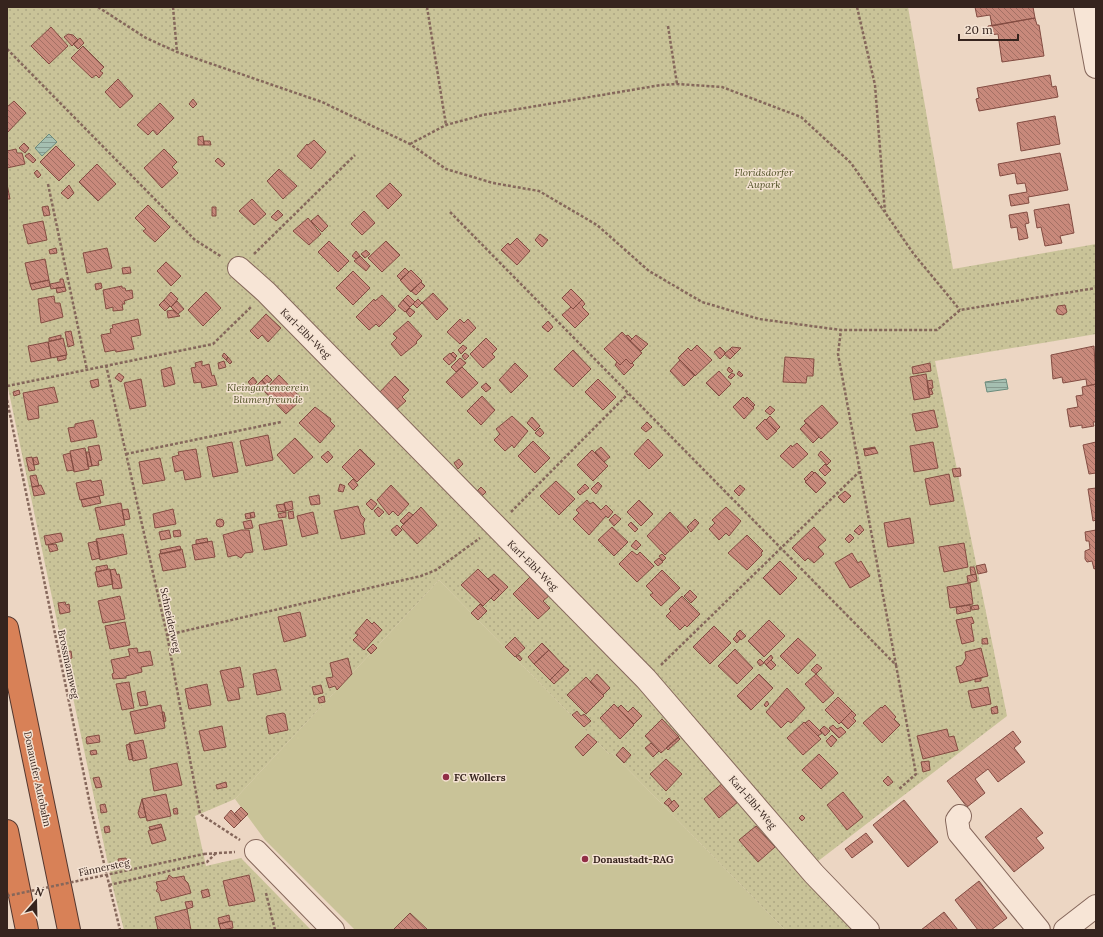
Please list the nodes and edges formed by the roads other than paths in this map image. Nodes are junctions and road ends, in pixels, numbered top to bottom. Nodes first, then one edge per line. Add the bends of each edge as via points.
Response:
1 (1085, 7) edge
2 (1096, 67) edge
3 (239, 268) road end
4 (7, 628) edge
5 (960, 816) dead end
6 (7, 831) edge
7 (256, 851) road end
8 (1096, 906) edge
9 (28, 930) edge
10 (69, 930) edge
11 (333, 930) edge
12 (868, 930) edge
13 (1039, 930) edge
14 (1065, 930) edge

1 - 2 street
3 - 12 street, Karl-Elbl-Weg via 266,292 646,679 814,874
4 - 10 highway, Donauufer Autobahn
5 - 13 street via 957,820 959,833
6 - 9 highway
7 - 11 street
8 - 14 street

